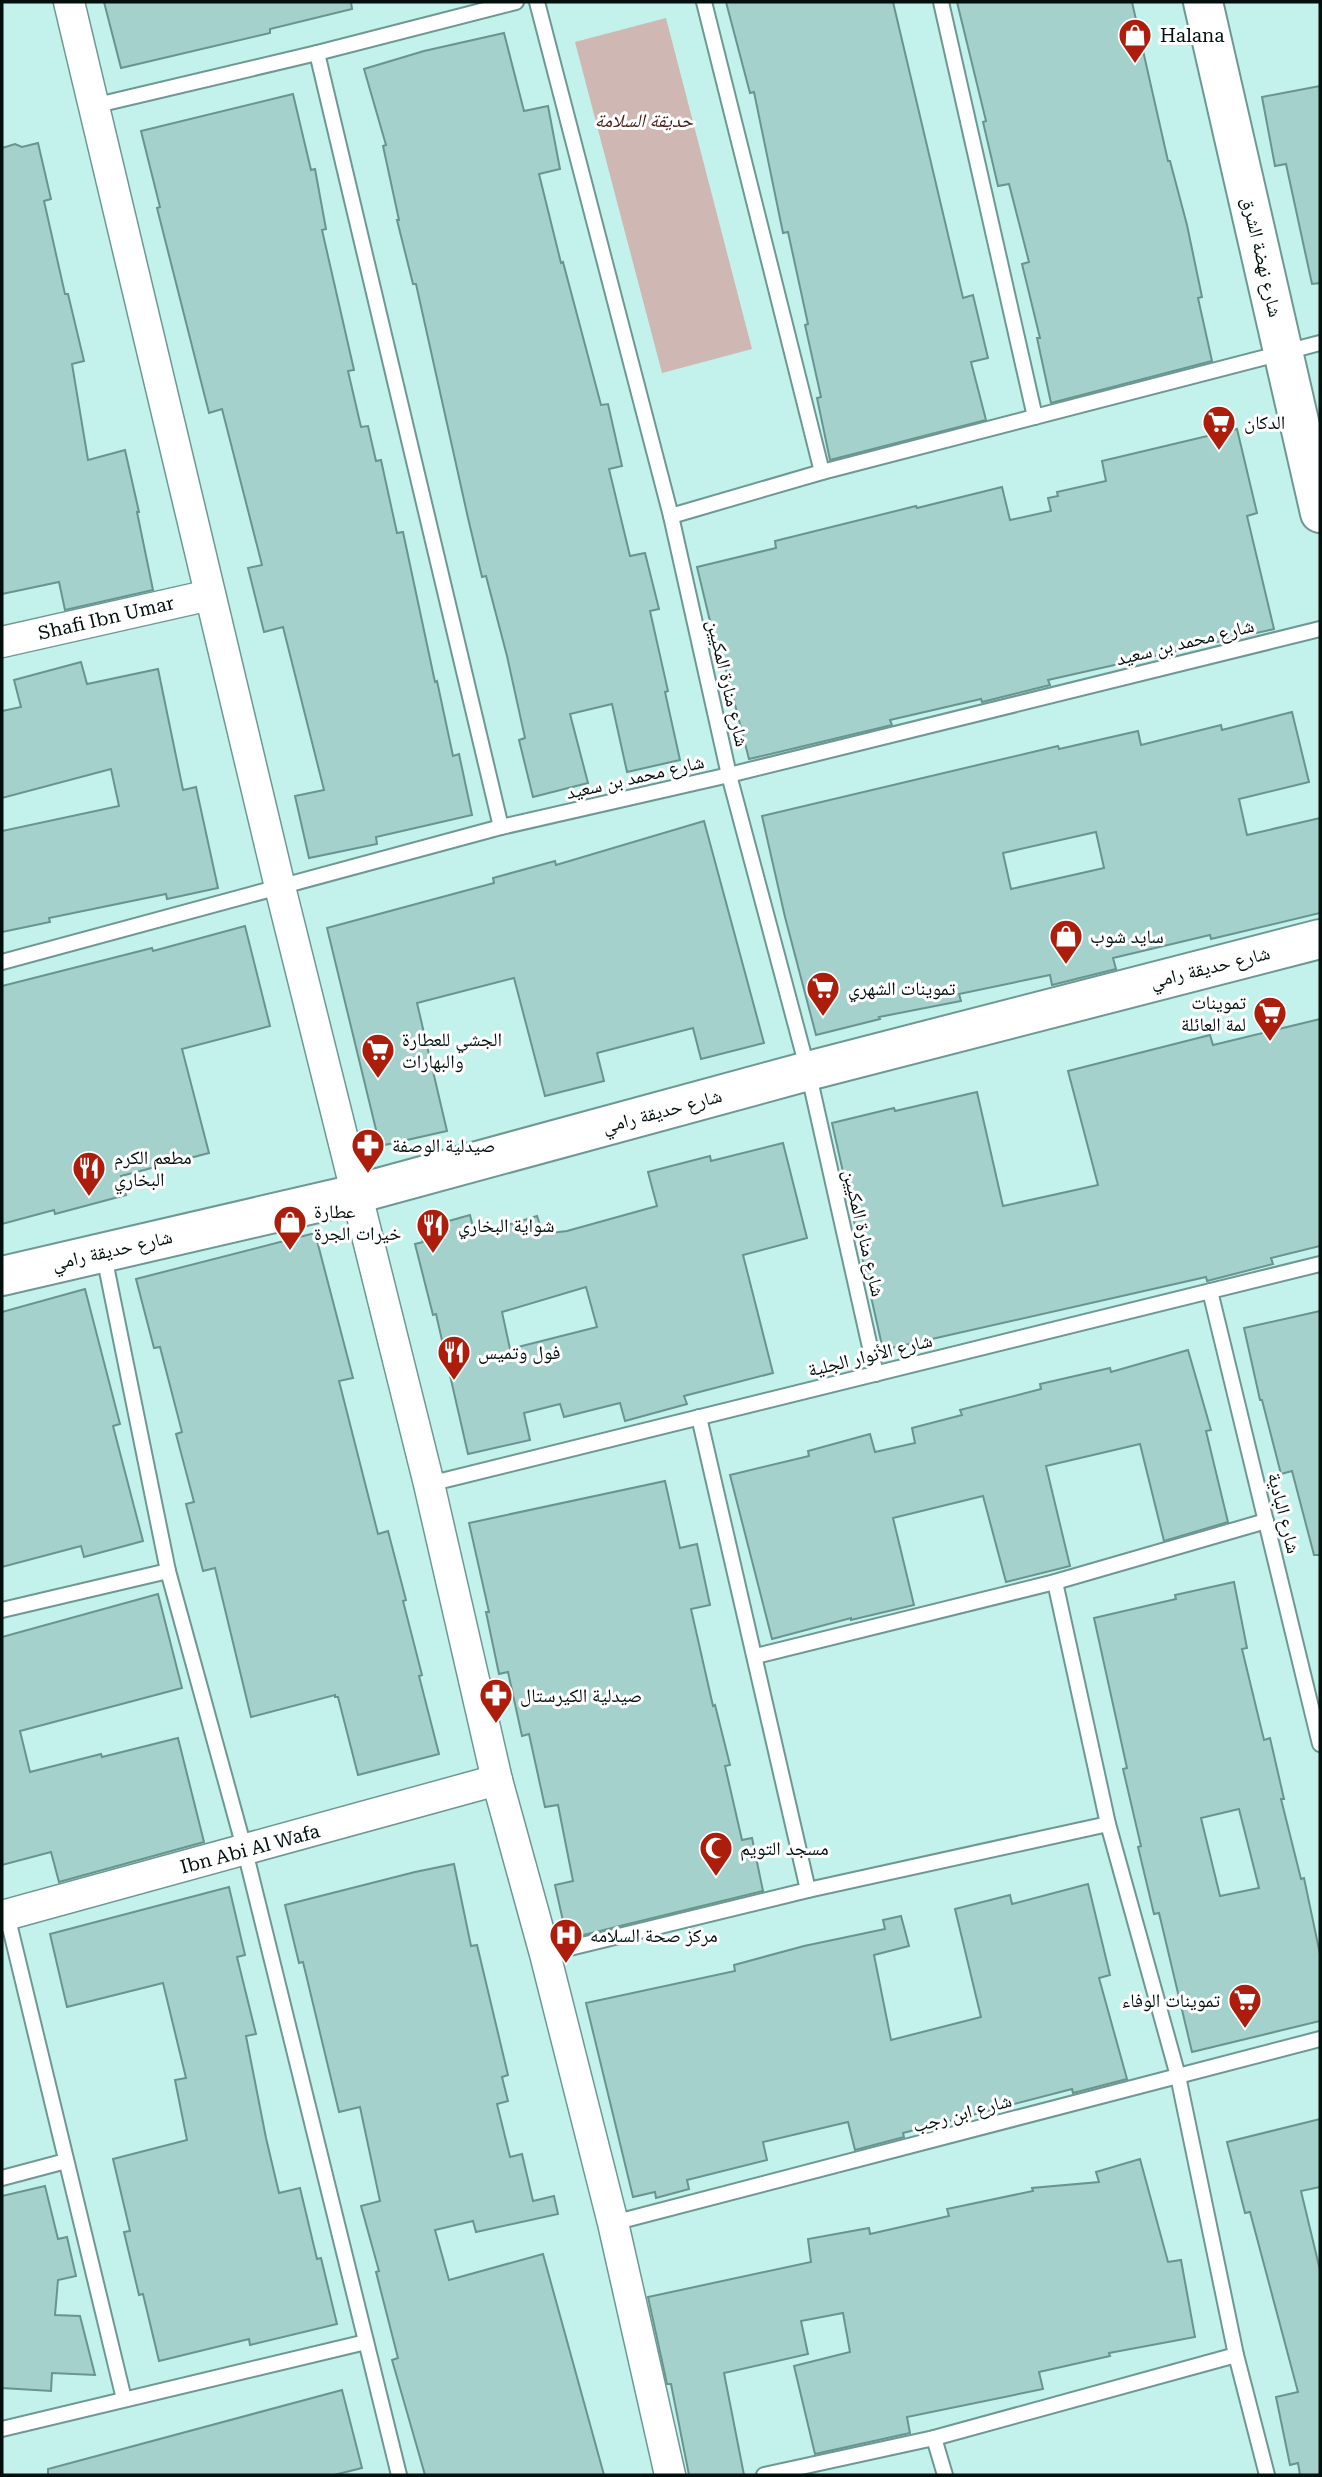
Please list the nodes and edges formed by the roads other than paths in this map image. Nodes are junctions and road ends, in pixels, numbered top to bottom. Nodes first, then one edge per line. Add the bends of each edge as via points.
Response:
1 (69, 2) edge
2 (516, 2) edge
3 (537, 2) edge
4 (704, 2) edge
5 (941, 2) edge
6 (1203, 2) edge
7 (317, 53) junction
8 (93, 106) junction
9 (1320, 344) edge
10 (1283, 351) junction
11 (1035, 417) junction
12 (822, 472) junction
13 (1320, 513) edge
14 (671, 516) junction
15 (210, 594) junction
16 (1320, 629) edge
17 (2, 642) edge
18 (729, 775) junction
19 (501, 827) junction
20 (280, 887) junction
21 (1320, 939) edge
22 (2, 962) edge
23 (808, 1071) junction
24 (356, 1195) junction
25 (103, 1251) junction
26 (1320, 1264) edge
27 (2, 1276) edge
28 (1210, 1291) junction
29 (876, 1374) junction
30 (699, 1417) junction
31 (429, 1485) junction
32 (1266, 1521) junction
33 (169, 1571) junction
34 (1055, 1582) junction
35 (2, 1610) edge
36 (755, 1656) junction
37 (1320, 1744) edge
38 (497, 1780) junction
39 (1108, 1824) junction
40 (245, 1851) junction
41 (808, 1890) junction
42 (4, 1915) edge
43 (545, 1954) junction
44 (1320, 2039) edge
45 (1178, 2076) junction
46 (66, 2161) junction
47 (2, 2178) edge
48 (613, 2223) junction
49 (366, 2342) junction
50 (1236, 2355) junction
51 (124, 2399) junction
52 (2, 2429) edge
53 (934, 2438) junction
54 (399, 2475) edge
55 (670, 2475) edge
56 (764, 2475) edge
57 (945, 2475) edge
58 (1267, 2475) edge

1 - 8 street
2 - 7 lane
3 - 14 lane, شارع منارة المكيين
4 - 12 lane
5 - 11 lane
6 - 10 street, شارع نهضة الشرق
7 - 8 lane
7 - 19 lane
8 - 15 street
9 - 10 lane
10 - 11 lane
10 - 13 street, شارع نهضة الشرق
11 - 12 lane
12 - 14 lane
14 - 18 lane, شارع منارة المكيين
15 - 17 street, Shafi Ibn Umar
15 - 20 street
16 - 18 lane, شارع محمد بن سعيد
18 - 19 lane, شارع محمد بن سعيد
18 - 23 lane, شارع منارة المكيين
19 - 20 lane, شارع محمد بن سعيد
20 - 22 lane, شارع محمد بن سعيد
20 - 24 street
21 - 23 street, شارع حديقة رامي
23 - 24 street, شارع حديقة رامي
23 - 29 lane, شارع منارة المكيين
24 - 25 street, شارع حديقة رامي
24 - 31 street
25 - 27 street, شارع حديقة رامي
25 - 33 lane
26 - 28 lane, شارع الأنوار الجلية
28 - 29 lane, شارع الأنوار الجلية
28 - 32 lane, شارع البادية
29 - 30 lane, شارع الأنوار الجلية
30 - 31 lane, شارع الأنوار الجلية
30 - 36 lane
31 - 38 street
32 - 34 lane
32 - 37 lane, شارع البادية
33 - 35 lane
33 - 40 lane
34 - 36 lane
34 - 39 lane
36 - 41 lane
38 - 40 street, Ibn Abi Al Wafa
38 - 43 street
39 - 41 lane
39 - 45 lane
40 - 42 street, Ibn Abi Al Wafa
40 - 49 lane
41 - 43 lane
42 - 46 lane
43 - 48 street
44 - 45 lane, شارع ابن رجب
45 - 48 lane, شارع ابن رجب
45 - 50 lane
46 - 47 lane
46 - 51 lane
48 - 55 street
49 - 51 lane
49 - 54 lane
50 - 53 lane
50 - 58 lane
51 - 52 lane
53 - 56 lane
53 - 57 lane

